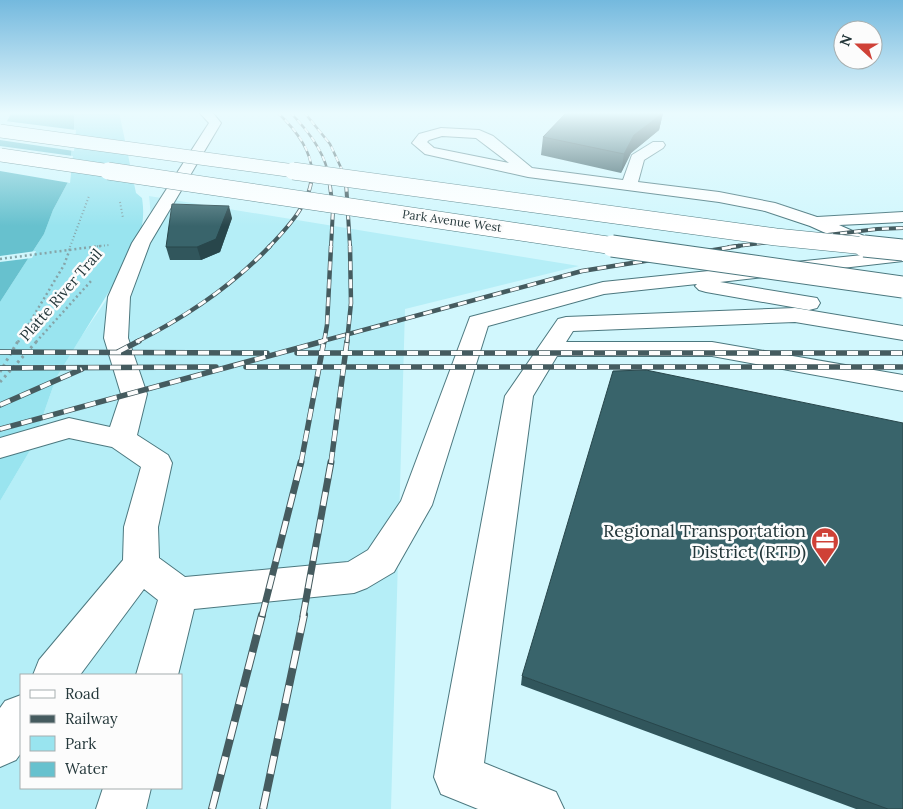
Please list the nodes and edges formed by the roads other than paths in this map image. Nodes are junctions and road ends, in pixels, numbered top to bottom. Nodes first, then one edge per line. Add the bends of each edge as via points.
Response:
1 (137, 150) edge
2 (199, 150) edge
3 (428, 150) edge
4 (501, 150) edge
5 (649, 150) edge
6 (1, 154) dead end
7 (528, 172) junction
8 (629, 185) junction
9 (903, 216) edge
10 (816, 222) junction
11 (901, 256) edge
12 (670, 280) junction
13 (903, 287) edge
14 (903, 318) edge
15 (903, 333) edge
16 (549, 349) junction
17 (903, 383) edge
18 (121, 439) junction
19 (0, 448) edge
20 (141, 565) junction
21 (179, 594) junction
22 (55, 674) edge
23 (157, 674) edge
24 (20, 718) edge
25 (0, 744) edge
26 (127, 789) edge
27 (121, 809) edge
28 (539, 809) edge

1 - 11 main road, Park Avenue West, bridge
2 - 18 main road via 141,243 119,297 116,338 134,394
3 - 7 main road
4 - 7 main road
5 - 8 main road via 637,158
6 - 13 main road, Park Avenue West, bridge
7 - 8 main road
8 - 10 main road via 769,207
9 - 10 main road
10 - 11 main road
11 - 12 main road
12 - 14 main road
12 - 21 main road via 603,288 478,322 416,505 381,561 354,577
15 - 16 main road via 795,316 566,324
16 - 17 main road via 712,349
16 - 28 main road via 518,396 458,776
18 - 19 main road via 70,428
18 - 20 main road via 157,463 141,527
20 - 21 main road
20 - 22 main road
21 - 23 main road
24 - 25 main road
26 - 27 main road

